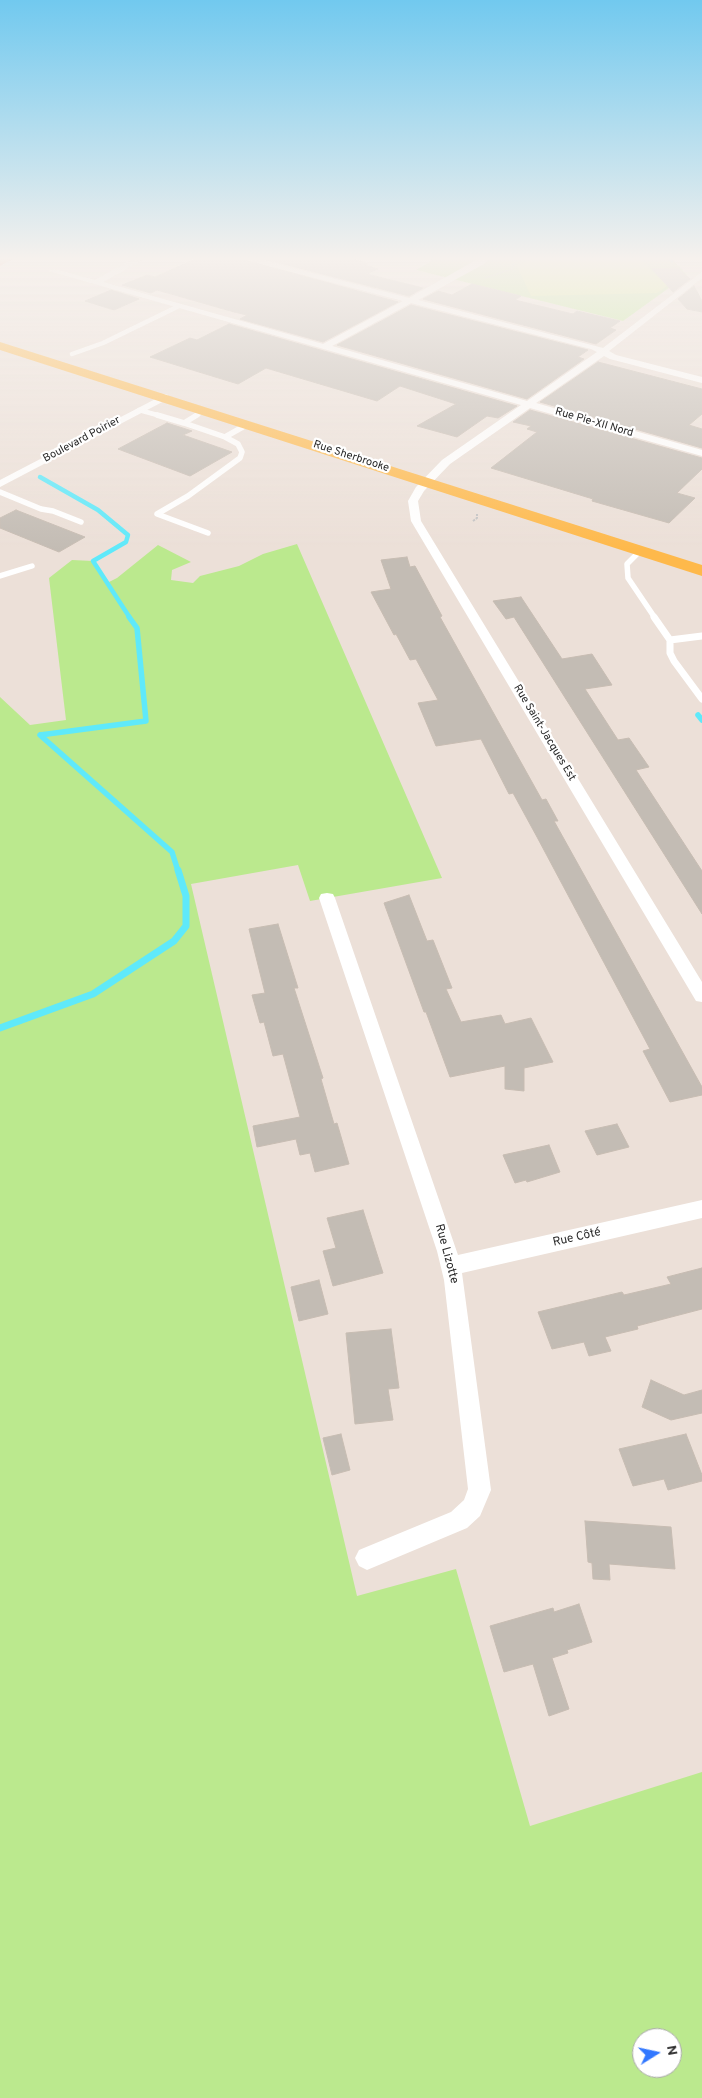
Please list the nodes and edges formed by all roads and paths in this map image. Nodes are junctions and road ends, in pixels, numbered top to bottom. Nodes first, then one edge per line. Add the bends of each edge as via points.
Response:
1 (26, 354) edge
2 (72, 354) edge
3 (349, 354) edge
4 (600, 354) edge
5 (607, 354) edge
6 (702, 380) edge
7 (165, 397) junction
8 (527, 404) junction
9 (139, 410) junction
10 (205, 410) junction
11 (184, 422) junction
12 (248, 424) junction
13 (225, 437) junction
14 (702, 454) edge
15 (432, 476) junction
16 (0, 484) edge
17 (0, 492) edge
18 (477, 514) dead end
19 (473, 521) dead end
20 (81, 522) dead end
21 (208, 533) dead end
22 (640, 551) junction
23 (702, 555) edge
24 (32, 566) dead end
25 (702, 571) edge
26 (0, 576) edge
27 (702, 636) edge
28 (670, 640) junction
29 (702, 699) edge
30 (327, 898) dead end
31 (702, 996) edge
32 (702, 1208) edge
33 (451, 1266) junction
34 (367, 1558) dead end

1 - 7 main road, Rue Sherbrooke
2 - 15 main road, Rue Sherbrooke
3 - 8 street, Rue Pie-XII Nord
4 - 8 street, Rue Saint-Jacques Est
5 - 6 street
7 - 9 street, Boulevard Poirier
7 - 10 main road, Rue Sherbrooke
8 - 14 street, Rue Pie-XII Nord
8 - 15 street, Rue Saint-Jacques Est via 446,462
9 - 11 lane
9 - 16 street, Boulevard Poirier
10 - 11 lane
10 - 12 main road, Rue Sherbrooke
11 - 13 lane
12 - 13 lane
12 - 15 main road, Rue Sherbrooke
13 - 21 lane via 238,444 242,452 240,458 158,514
15 - 22 main road, Rue Sherbrooke
15 - 23 main road, Rue Sherbrooke
15 - 31 street, Rue Saint-Jacques Est via 413,500 416,521
17 - 20 lane via 41,510 54,511
18 - 19 path
22 - 25 main road, Rue Sherbrooke
22 - 28 lane via 627,564 628,578
24 - 26 lane
27 - 28 lane
28 - 29 lane via 674,661
30 - 33 street, Rue Lizotte
32 - 33 street, Rue Côté
33 - 34 street, Rue Lizotte via 480,1490 472,1508 459,1520

